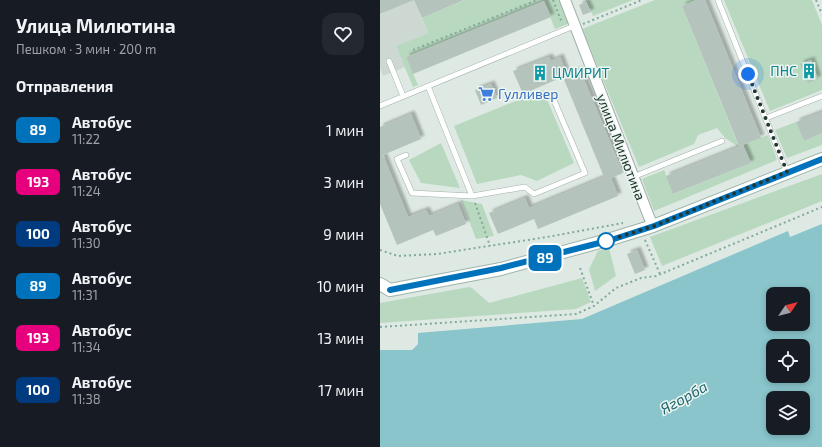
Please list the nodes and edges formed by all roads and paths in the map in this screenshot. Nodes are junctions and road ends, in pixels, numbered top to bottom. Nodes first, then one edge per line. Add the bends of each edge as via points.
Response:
1 (538, 0) edge
2 (553, 0) edge
3 (565, 0) edge
4 (642, 0) edge
5 (718, 0) edge
6 (816, 0) edge
7 (822, 14) edge
8 (563, 25) dead end
9 (574, 26) junction
10 (413, 50) dead end
11 (389, 61) dead end
12 (428, 86) junction
13 (403, 96) junction
14 (822, 96) edge
15 (553, 98) dead end
16 (380, 106) edge
17 (766, 118) junction
18 (722, 141) dead end
19 (406, 155) dead end
20 (822, 159) edge
21 (787, 172) junction
22 (633, 177) junction
23 (472, 196) junction
24 (822, 207) edge
25 (630, 221) dead end
26 (654, 226) junction
27 (490, 246) junction
28 (648, 247) dead end
29 (380, 250) edge
30 (580, 268) dead end
31 (660, 274) junction
32 (383, 288) edge
33 (594, 306) junction
34 (380, 327) edge

1 - 10 path
2 - 8 path
3 - 9 street, улица Милютина
4 - 9 path
5 - 17 lane
6 - 7 path
9 - 12 lane
9 - 22 street, улица Милютина
11 - 13 lane
12 - 13 lane
12 - 23 lane
13 - 16 lane
14 - 17 lane
15 - 23 lane via 585,173 534,194 525,187
17 - 21 lane
18 - 22 lane
19 - 23 lane via 398,159 412,193
20 - 21 main road
21 - 26 main road
22 - 26 street, улица Милютина
23 - 27 path
24 - 31 path
25 - 27 path
26 - 32 main road via 501,268
27 - 29 path via 437,254 398,256
28 - 31 path
30 - 33 path
31 - 33 path via 616,288
33 - 34 path via 576,314

